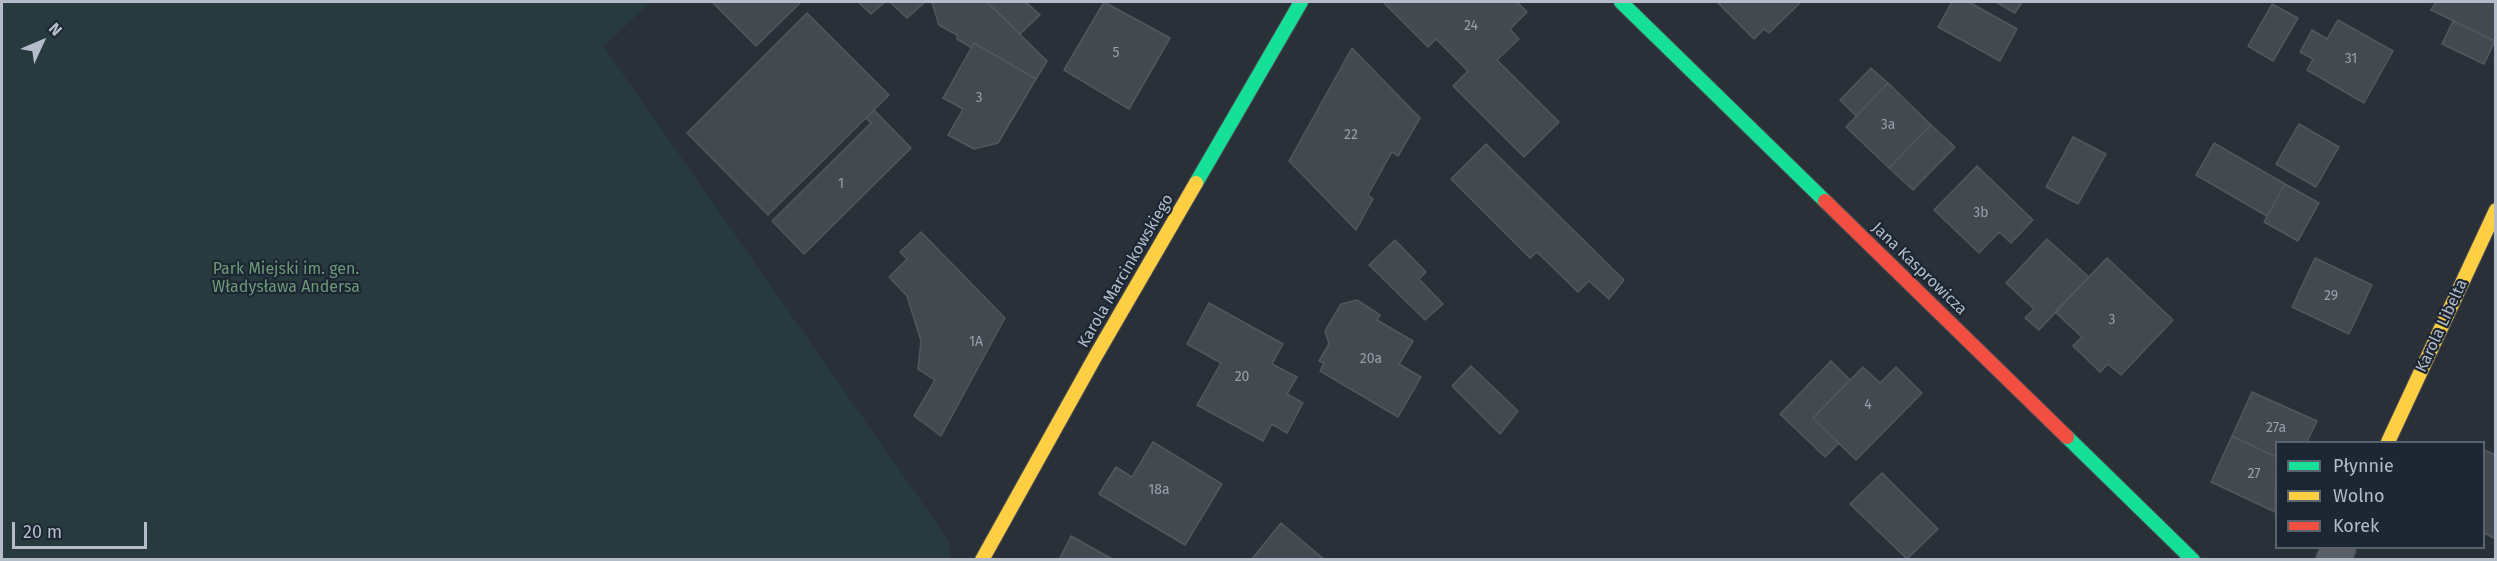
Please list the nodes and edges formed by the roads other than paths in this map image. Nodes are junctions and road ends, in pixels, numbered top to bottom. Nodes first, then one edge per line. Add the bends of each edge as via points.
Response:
1 (1301, 2) edge
2 (1621, 2) edge
3 (2496, 210) edge
4 (2388, 441) edge
5 (982, 560) edge
6 (2193, 560) edge

1 - 5 street, Karola Marcinkowskiego
2 - 6 street, Jana Kasprowicza
3 - 4 street, Karola Libelta

